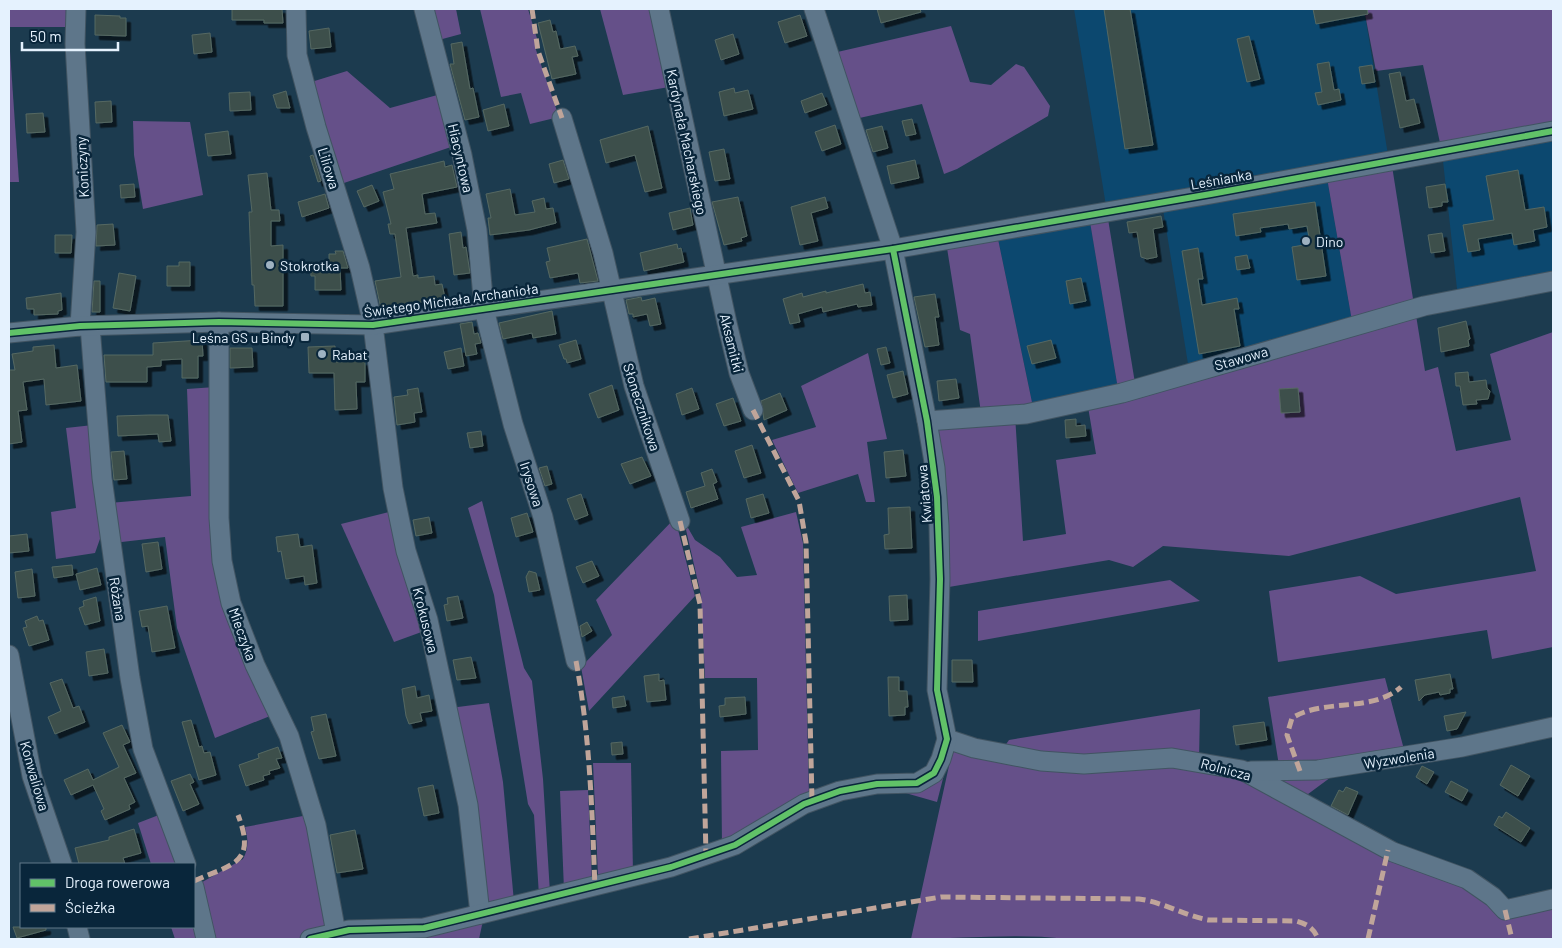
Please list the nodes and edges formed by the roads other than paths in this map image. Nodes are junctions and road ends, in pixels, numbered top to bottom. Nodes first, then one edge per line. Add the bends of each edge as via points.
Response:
1 (76, 9) edge
2 (296, 9) edge
3 (424, 9) edge
4 (659, 9) edge
5 (814, 9) edge
6 (562, 118) dead end
7 (1553, 131) edge
8 (893, 249) junction
9 (716, 275) junction
10 (1553, 281) edge
11 (612, 290) junction
12 (484, 309) junction
13 (219, 322) junction
14 (372, 325) junction
15 (85, 326) junction
16 (9, 333) edge
17 (753, 410) dead end
18 (927, 421) junction
19 (680, 521) dead end
20 (9, 656) edge
21 (576, 661) dead end
22 (1553, 727) edge
23 (946, 739) junction
24 (1242, 770) junction
25 (62, 863) edge
26 (186, 863) edge
27 (195, 891) edge
28 (1553, 899) edge
29 (480, 914) junction
30 (336, 933) junction
31 (206, 939) edge
32 (310, 939) edge

1 - 15 street, Koniczyny via 86,259
2 - 14 street, Liliowa via 297,55 360,268
3 - 12 street, Hiacyntowa via 462,155 477,230
4 - 9 street, Kardynała Macharskiego
5 - 8 street, Kwiatowa
6 - 11 street, Słonecznikowa
7 - 8 street, Leśnianka
8 - 9 street, Świętego Michała Archanioła
8 - 18 street, Kwiatowa
9 - 11 street, Świętego Michała Archanioła
9 - 17 street, Aksamitki via 739,373
10 - 18 street, Stawowa via 1424,306 1122,393 1026,414
11 - 12 street, Świętego Michała Archanioła
11 - 19 street, Słonecznikowa via 634,386
12 - 14 street, Świętego Michała Archanioła
12 - 21 street, Irysowa via 513,424 542,517
13 - 14 street, Świętego Michała Archanioła
13 - 15 street, Świętego Michała Archanioła
13 - 30 street, Mieczyka via 222,561 231,602 251,656 289,736 316,824
14 - 29 street, Krokusowa via 393,488 406,551 428,620 468,805
15 - 16 street, Świętego Michała Archanioła
15 - 26 street, Różana via 102,478 143,749
18 - 23 street, Kwiatowa via 935,468 939,526 936,690
20 - 25 street, Konwaliowa via 32,776
22 - 24 street, Wyzwolenia via 1462,747 1318,770
23 - 24 street, Rolnicza via 1041,761 1084,764 1172,758
23 - 29 street via 934,773 917,783 878,784 840,791 804,804 735,845 689,861 595,888
24 - 28 street, Rolnicza via 1394,852 1467,880 1493,897 1504,910
27 - 31 street
29 - 30 street via 424,928
30 - 32 street

